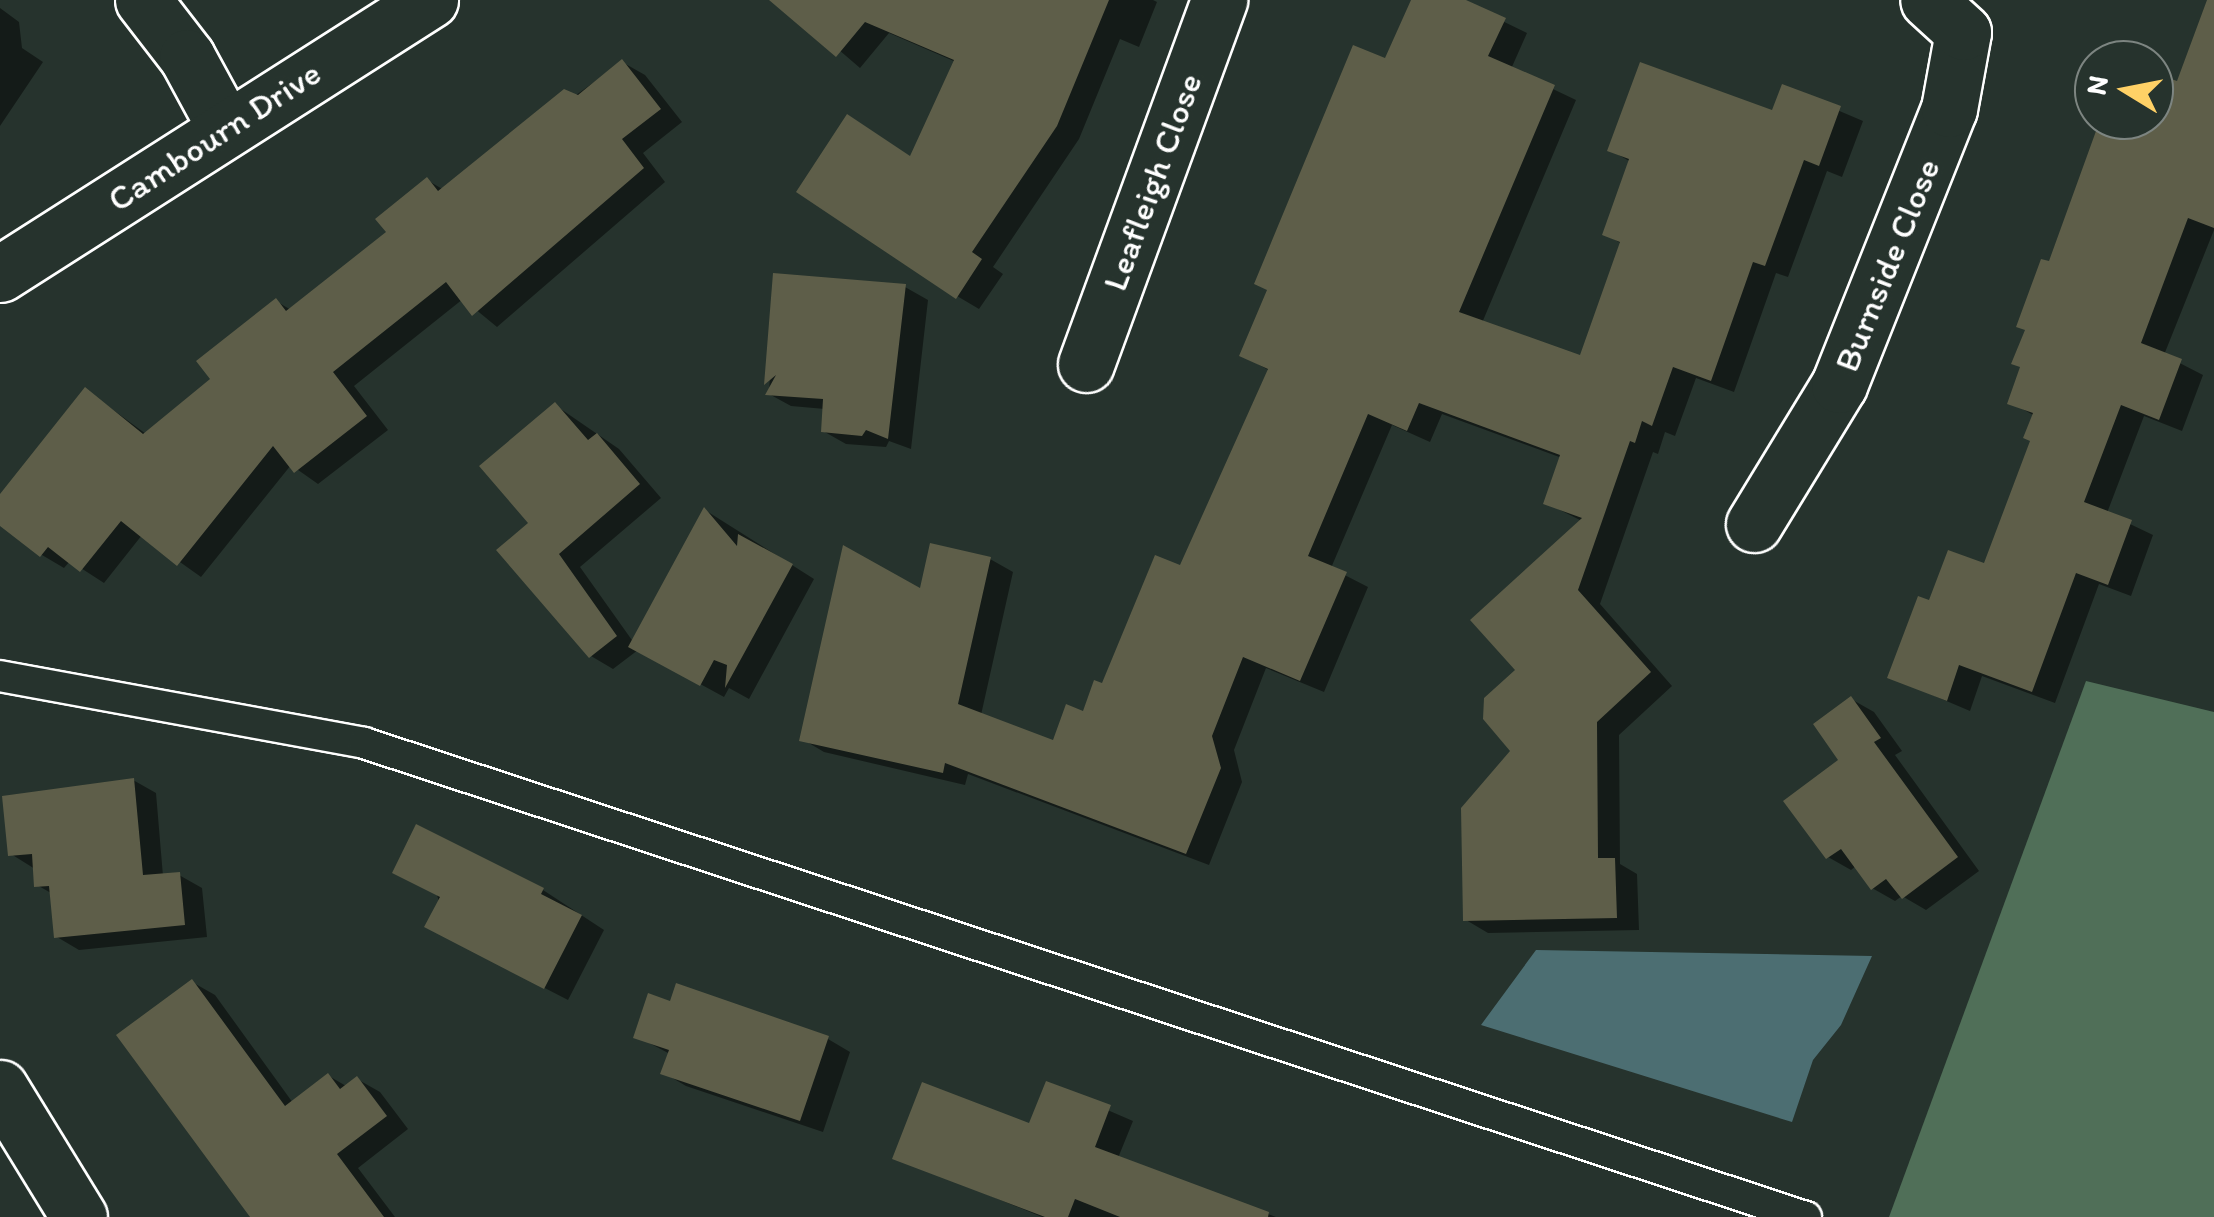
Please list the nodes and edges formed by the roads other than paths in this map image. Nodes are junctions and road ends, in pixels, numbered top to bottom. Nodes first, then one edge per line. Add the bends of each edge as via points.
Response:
1 (143, 0) edge
2 (430, 0) edge
3 (1219, 0) edge
4 (1928, 0) edge
5 (224, 127) junction
6 (0, 274) edge
7 (1086, 364) dead end
8 (1754, 524) dead end
9 (0, 676) edge
10 (0, 1088) edge
11 (78, 1217) edge
12 (1806, 1217) edge

1 - 5 street via 187,57
2 - 5 street, Cambourn Drive
3 - 7 street, Leafleigh Close
4 - 8 street, Burnside Close via 1963,32 1949,110 1839,385
5 - 6 street, Cambourn Drive
9 - 12 lane via 364,743
10 - 11 street

